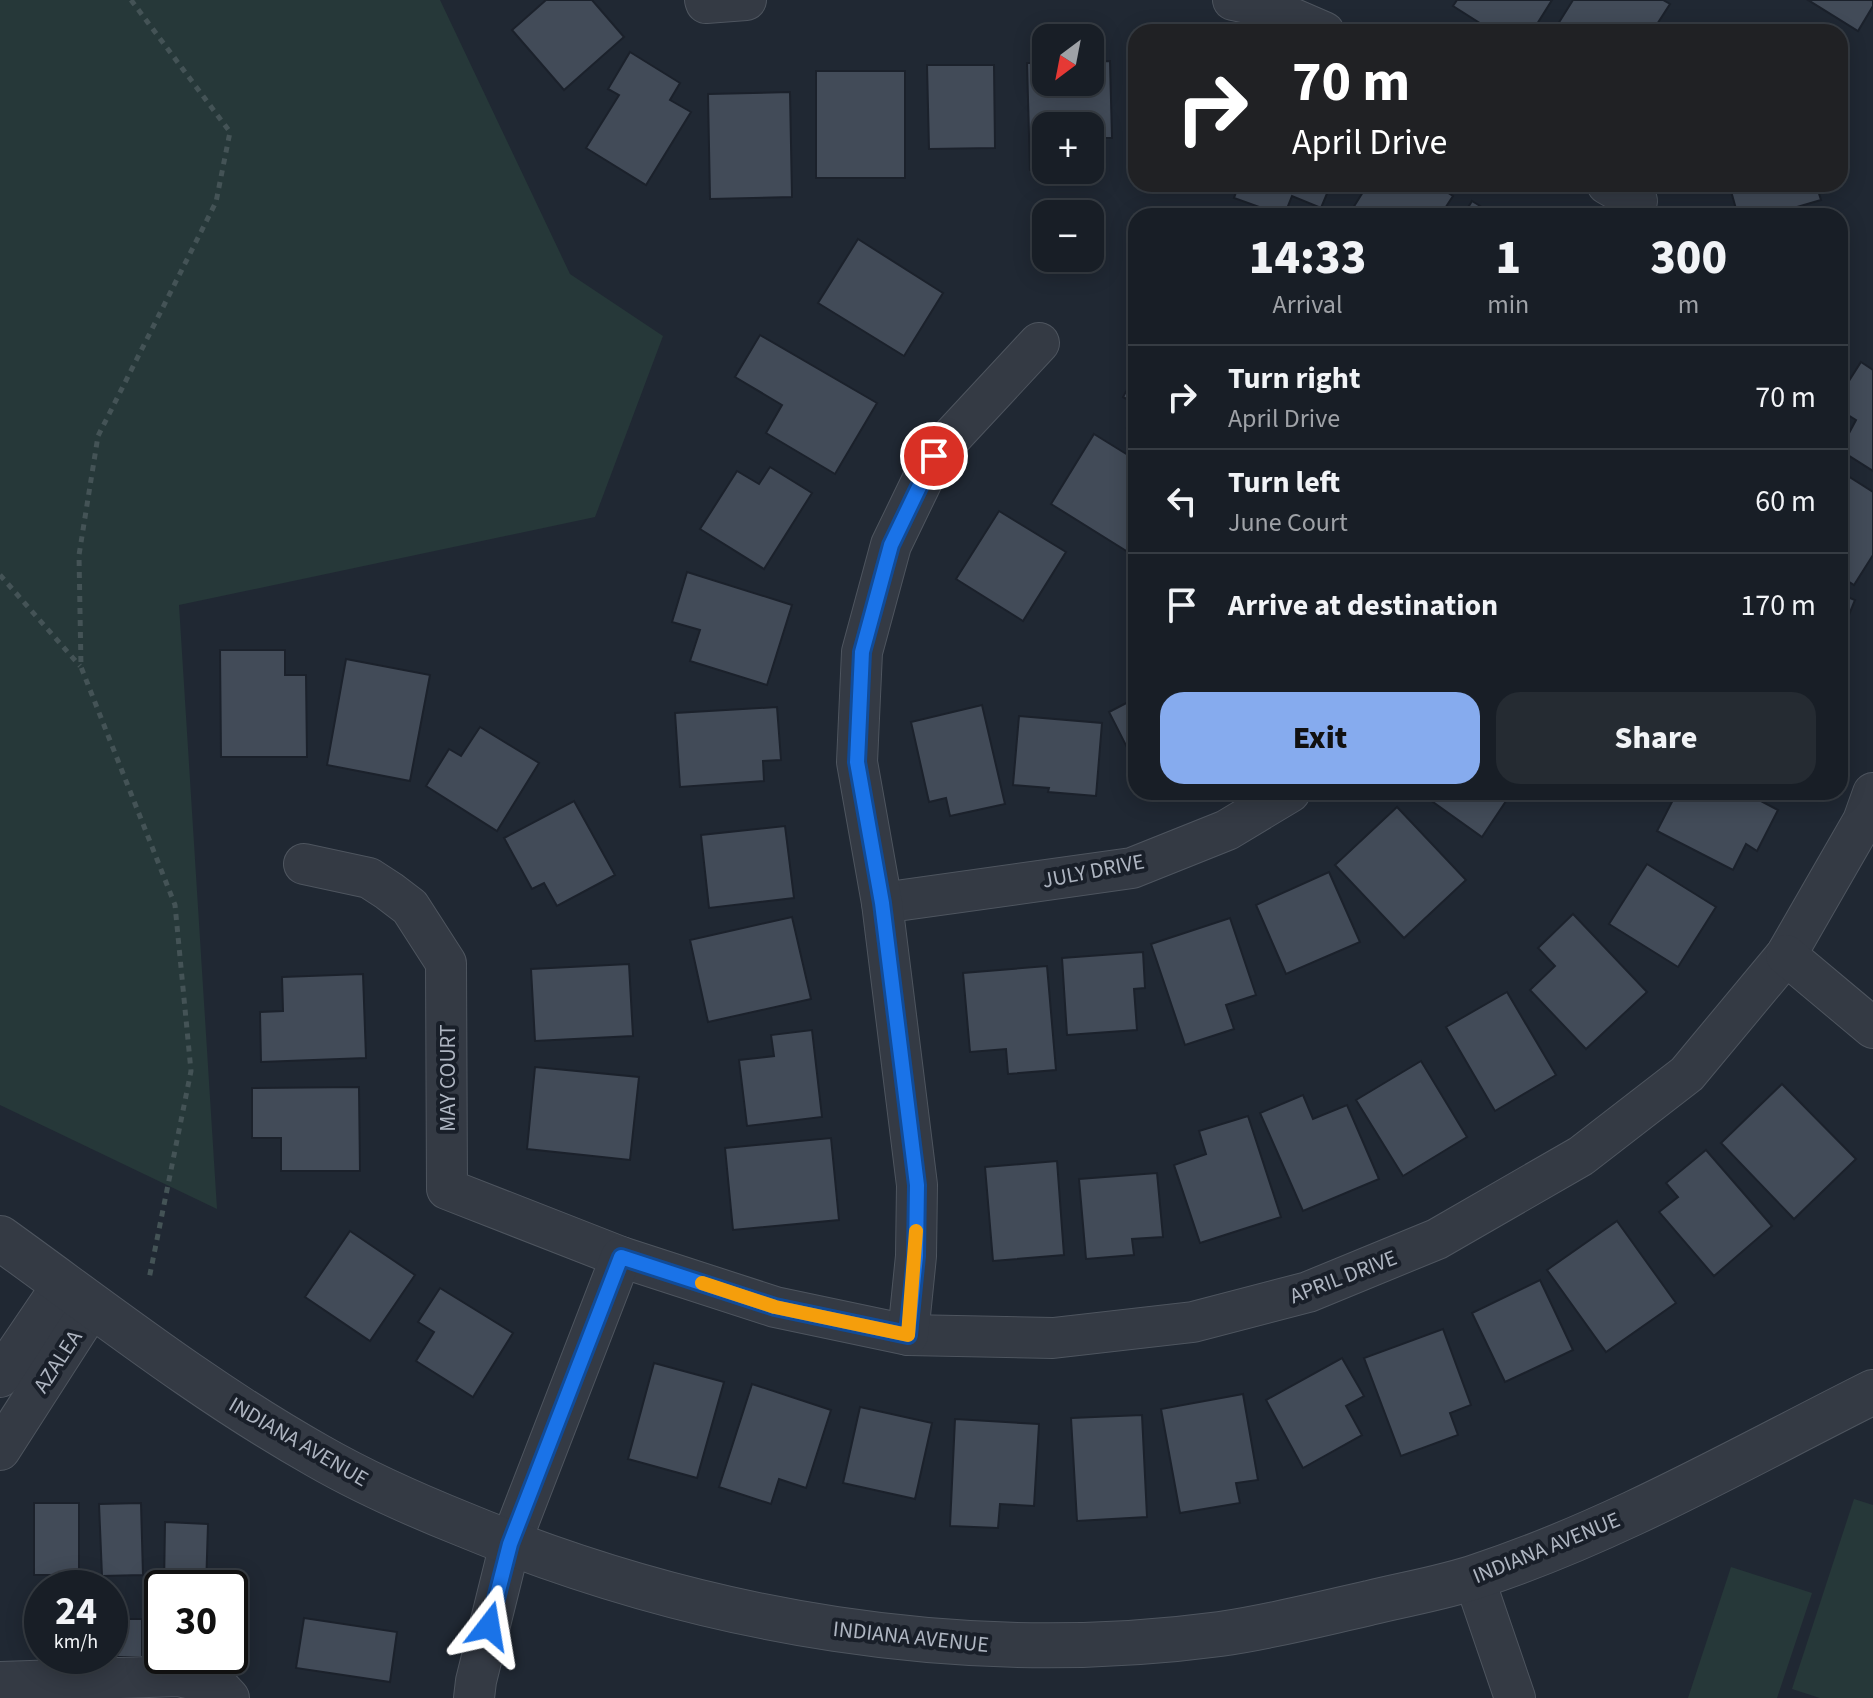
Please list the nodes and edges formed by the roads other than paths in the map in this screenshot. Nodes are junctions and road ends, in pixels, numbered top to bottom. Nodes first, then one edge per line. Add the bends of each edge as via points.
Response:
1 (746, 0) edge
2 (1233, 0) edge
3 (706, 1) edge
4 (1305, 24) edge
5 (1621, 192) edge
6 (1634, 208) edge
7 (1039, 343) dead end
8 (1873, 793) edge
9 (1277, 800) edge
10 (304, 864) dead end
11 (882, 903) junction
12 (1786, 955) junction
13 (1873, 1028) edge
14 (0, 1238) edge
15 (621, 1257) junction
16 (78, 1294) junction
17 (908, 1335) junction
18 (0, 1377) edge
19 (1873, 1392) edge
20 (11, 1408) edge
21 (0, 1450) edge
22 (510, 1544) junction
23 (1474, 1578) junction
24 (0, 1682) edge
25 (229, 1698) edge
26 (474, 1698) edge
27 (1515, 1698) edge

1 - 3 street
2 - 4 street
5 - 6 street via 1637,201
7 - 11 street via 934,456 891,545 862,652 857,762
8 - 12 street, APRIL DRIVE via 1863,821
9 - 11 street, JULY DRIVE via 1227,830 1132,868
10 - 15 street, MAY COURT via 369,878 389,891 410,907 446,963 447,1189
11 - 17 street via 917,1185
12 - 13 street
12 - 17 street, APRIL DRIVE via 1687,1074 1581,1156 1437,1239 1308,1292 1193,1322 1053,1338
14 - 16 street, INDIANA AVENUE
15 - 17 street, APRIL DRIVE via 775,1307
15 - 22 street
16 - 18 street, AZALEA
16 - 20 street, AZALEA
16 - 22 street, INDIANA AVENUE via 220,1396 320,1458
19 - 23 street, INDIANA AVENUE via 1581,1538
20 - 21 street, AZALEA
22 - 23 street, INDIANA AVENUE via 614,1580 731,1610 862,1634 990,1644 1221,1634
22 - 26 street
23 - 27 street
24 - 25 street via 178,1676 216,1684

